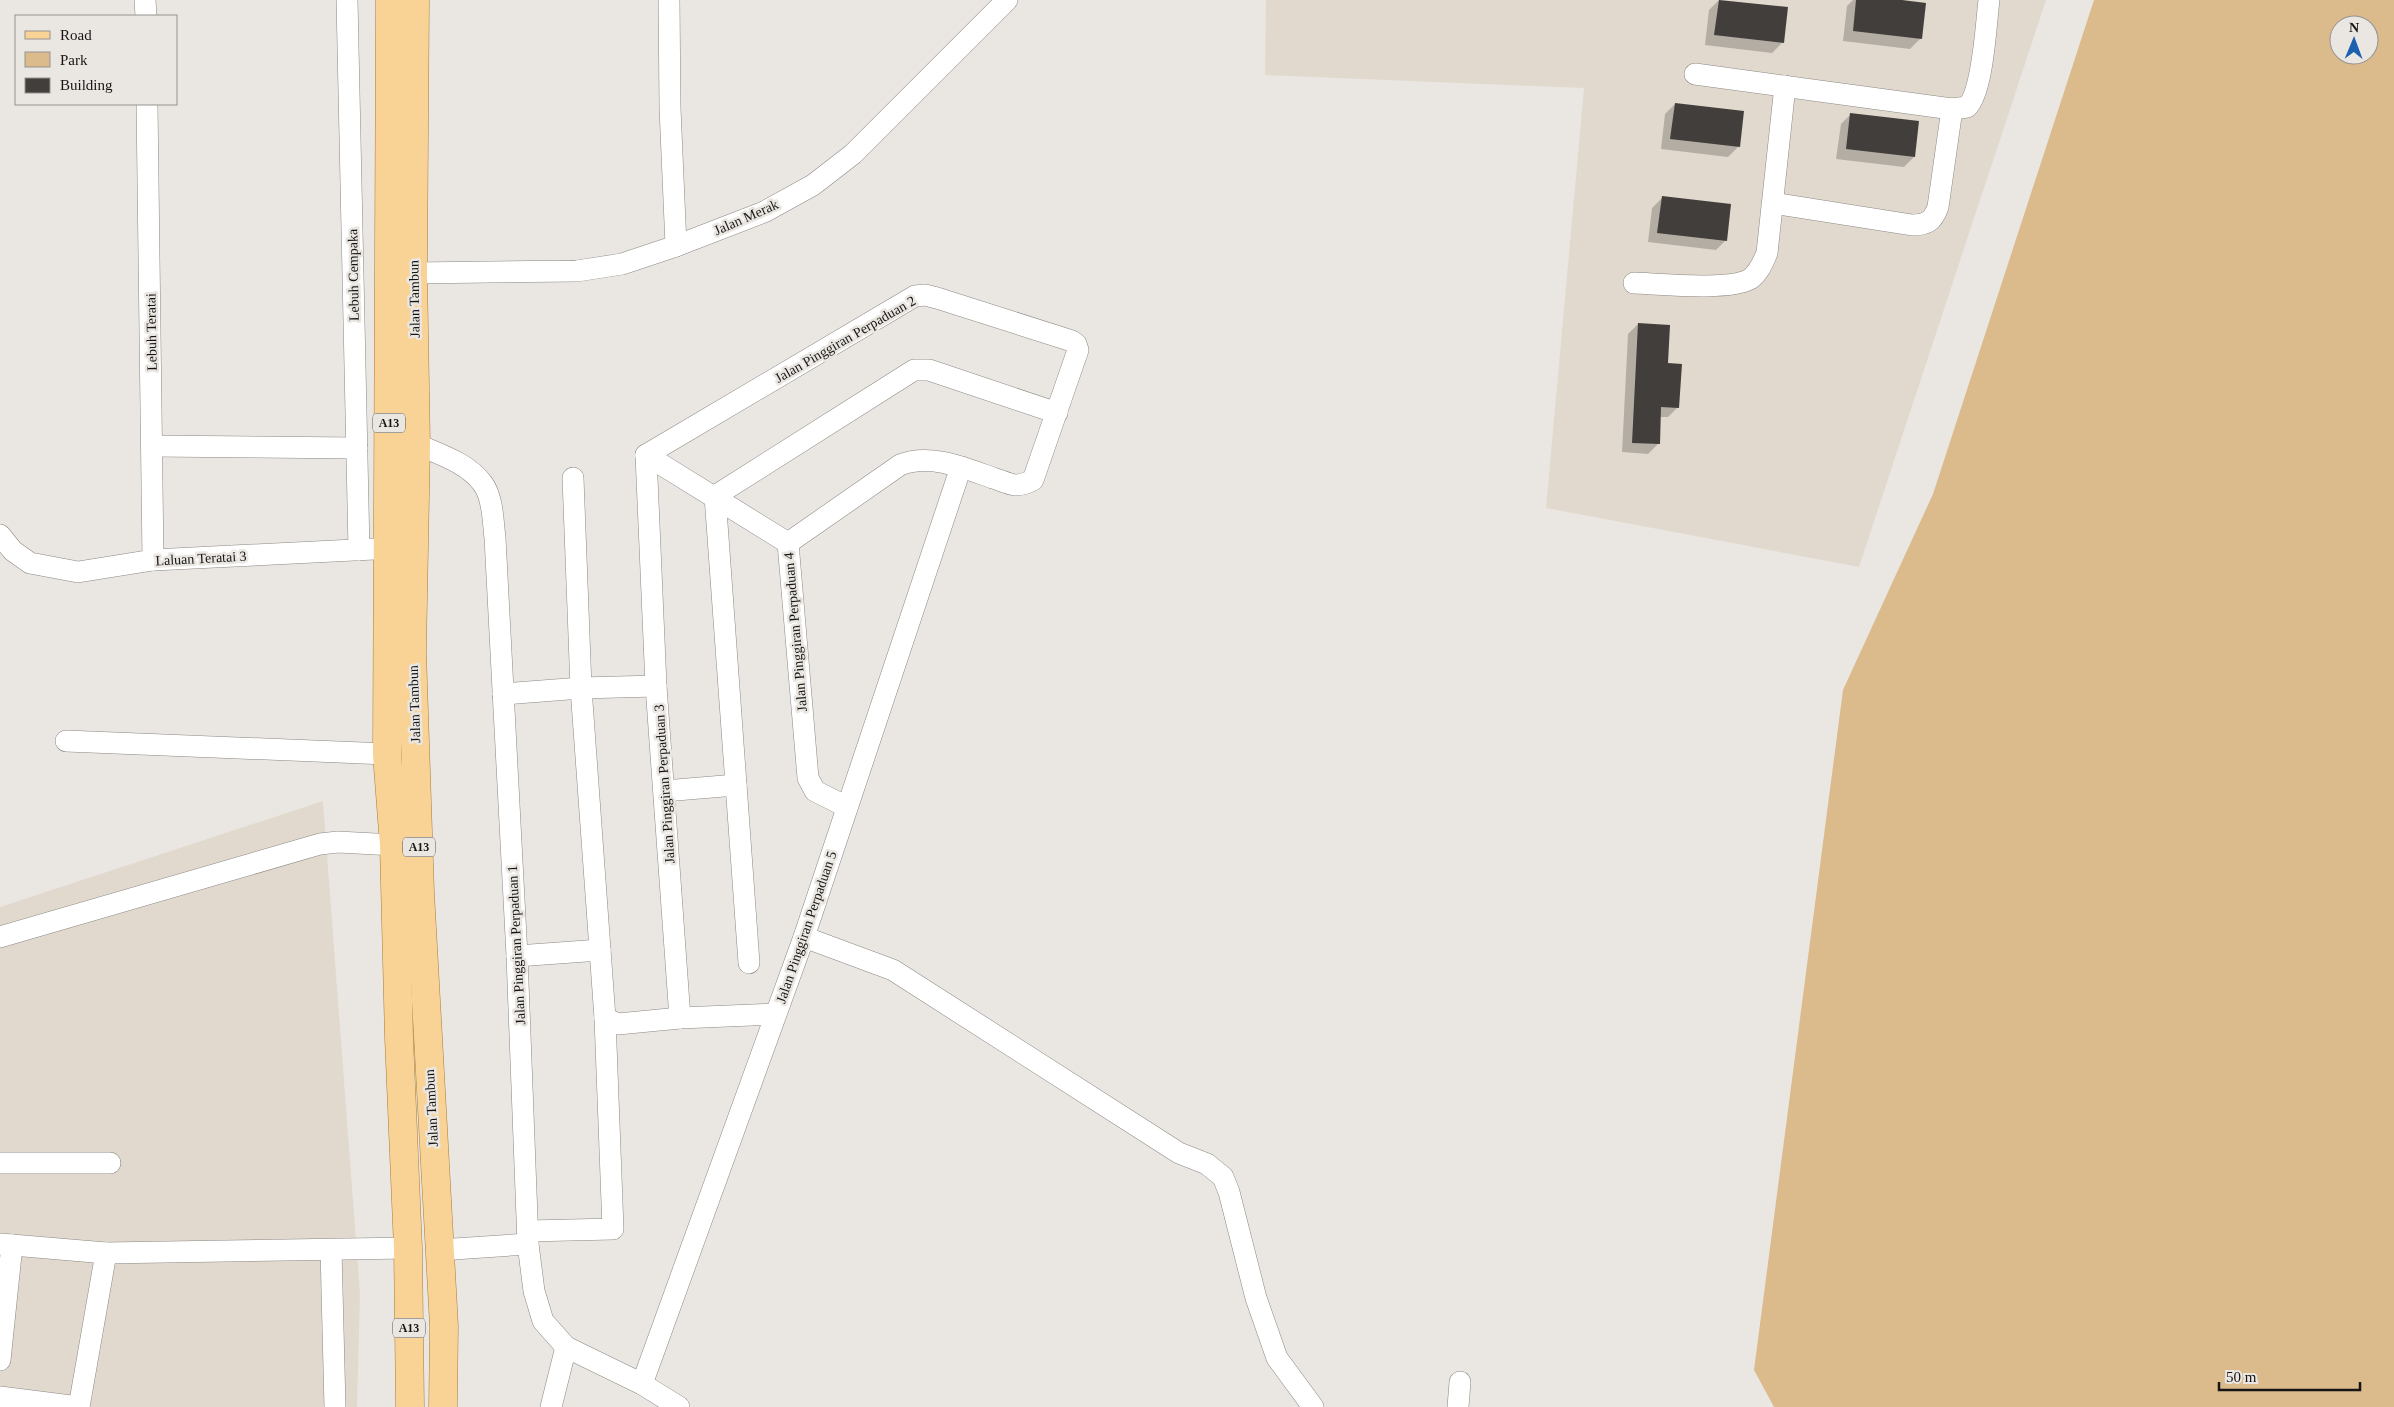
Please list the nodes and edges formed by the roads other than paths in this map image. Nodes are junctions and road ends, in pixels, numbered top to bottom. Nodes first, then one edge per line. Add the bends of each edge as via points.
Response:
1 (146, 0) edge
2 (347, 0) edge
3 (390, 0) edge
4 (415, 0) edge
5 (669, 0) edge
6 (1007, 0) edge
7 (1989, 0) edge
8 (146, 15) edge
9 (1695, 74) dead end
10 (1785, 86) junction
11 (147, 105) edge
12 (1952, 109) junction
13 (1773, 202) junction
14 (676, 246) junction
15 (413, 273) junction
16 (1634, 283) dead end
17 (1057, 413) junction
18 (416, 444) junction
19 (152, 446) junction
20 (357, 448) junction
21 (646, 455) junction
22 (961, 467) junction
23 (573, 478) dead end
24 (715, 496) junction
25 (0, 536) edge
26 (788, 543) junction
27 (401, 549) junction
28 (359, 550) junction
29 (153, 560) junction
30 (656, 686) junction
31 (582, 688) junction
32 (503, 694) junction
33 (413, 705) junction
34 (66, 741) dead end
35 (387, 754) junction
36 (736, 785) junction
37 (664, 791) junction
38 (847, 807) junction
39 (394, 845) junction
40 (422, 912) junction
41 (0, 937) edge
42 (804, 937) junction
43 (600, 950) junction
44 (517, 956) junction
45 (749, 963) dead end
46 (775, 1014) junction
47 (605, 1018) junction
48 (680, 1018) junction
49 (427, 1036) junction
50 (0, 1163) edge
51 (110, 1163) dead end
52 (528, 1238) junction
53 (6, 1244) edge
54 (408, 1248) junction
55 (331, 1250) junction
56 (439, 1250) junction
57 (106, 1253) junction
58 (566, 1347) junction
59 (0, 1360) edge
60 (1460, 1382) dead end
61 (642, 1384) junction
62 (0, 1397) edge
63 (79, 1407) edge
64 (335, 1407) edge
65 (411, 1407) edge
66 (443, 1407) edge
67 (551, 1407) edge
68 (679, 1407) edge
69 (1313, 1407) edge
70 (1458, 1407) edge

1 - 8 street
2 - 20 street, Lebuh Cempaka
3 - 27 main road, Jalan Tambun / A13
4 - 15 main road, Jalan Tambun
5 - 14 street
6 - 14 street, Jalan Merak via 860,147 813,185 764,212
7 - 12 street via 1975,98 1967,107
9 - 10 street
10 - 12 street
10 - 13 street
11 - 19 street, Lebuh Teratai
12 - 13 street via 1938,207 1929,222 1912,225
13 - 16 street via 1767,253 1752,278 1729,285
14 - 15 street, Jalan Merak via 622,264 577,271
15 - 18 main road, Jalan Tambun
17 - 21 street, Jalan Pinggiran Perpaduan 2 via 1078,350 1076,344 925,295 915,296
17 - 22 street, Jalan Pinggiran Perpaduan 2 via 1033,480 1014,485
17 - 24 street via 929,370 914,370
18 - 27 main road, Jalan Tambun / A13
18 - 32 street, Jalan Pinggiran Perpaduan 1 via 469,469 484,485 495,538
19 - 20 street
19 - 29 street, Lebuh Teratai
20 - 28 street, Lebuh Cempaka
21 - 24 street
21 - 30 street, Jalan Pinggiran Perpaduan 3
22 - 26 street, Jalan Pinggiran Perpaduan 4 via 924,460 900,465
22 - 38 street, Jalan Pinggiran Perpaduan 5
23 - 31 street
24 - 26 street
24 - 36 street
25 - 29 street, Laluan Teratai 3 via 13,552 30,563 56,569 78,572
26 - 38 street, Jalan Pinggiran Perpaduan 4 via 808,778 816,791
27 - 28 street, Laluan Teratai 3
27 - 33 main road, Jalan Tambun / A13
27 - 35 main road, Jalan Tambun / A13
28 - 29 street, Laluan Teratai 3
30 - 31 street
30 - 37 street, Jalan Pinggiran Perpaduan 3
31 - 32 street
31 - 43 street
32 - 44 street, Jalan Pinggiran Perpaduan 1
33 - 39 main road via 412,826 408,838
33 - 40 main road, Jalan Tambun / A13
34 - 35 street
35 - 39 main road, Jalan Tambun / A13
36 - 37 street
36 - 45 street
37 - 48 street, Jalan Pinggiran Perpaduan 3
38 - 42 street, Jalan Pinggiran Perpaduan 5
39 - 40 main road via 409,859
39 - 41 street via 320,844
39 - 54 main road, Jalan Tambun / A13
40 - 49 main road, Jalan Tambun / A13
42 - 46 street, Jalan Pinggiran Perpaduan 5
42 - 69 street via 893,970 1179,1153 1206,1164 1223,1177 1256,1298 1277,1358
43 - 44 street
43 - 47 street
44 - 52 street, Jalan Pinggiran Perpaduan 1
46 - 48 street
46 - 61 street, Jalan Pinggiran Perpaduan 5
47 - 48 street via 618,1024
47 - 52 street via 613,1229
49 - 54 main road via 424,1144 427,1202 424,1223
49 - 56 main road, Jalan Tambun / A13
50 - 51 street
52 - 56 street
52 - 58 street, Jalan Pinggiran Perpaduan 1 via 534,1291 543,1321
53 - 57 street
53 - 59 street
54 - 55 street
54 - 65 main road, Jalan Tambun / A13
55 - 57 street
55 - 64 street
56 - 65 main road via 423,1254 416,1269
56 - 66 main road, Jalan Tambun / A13 via 444,1326
57 - 63 street
58 - 61 street, Jalan Pinggiran Perpaduan 1
58 - 67 street
60 - 70 street
61 - 68 street, Jalan Pinggiran Perpaduan 1
62 - 63 street

